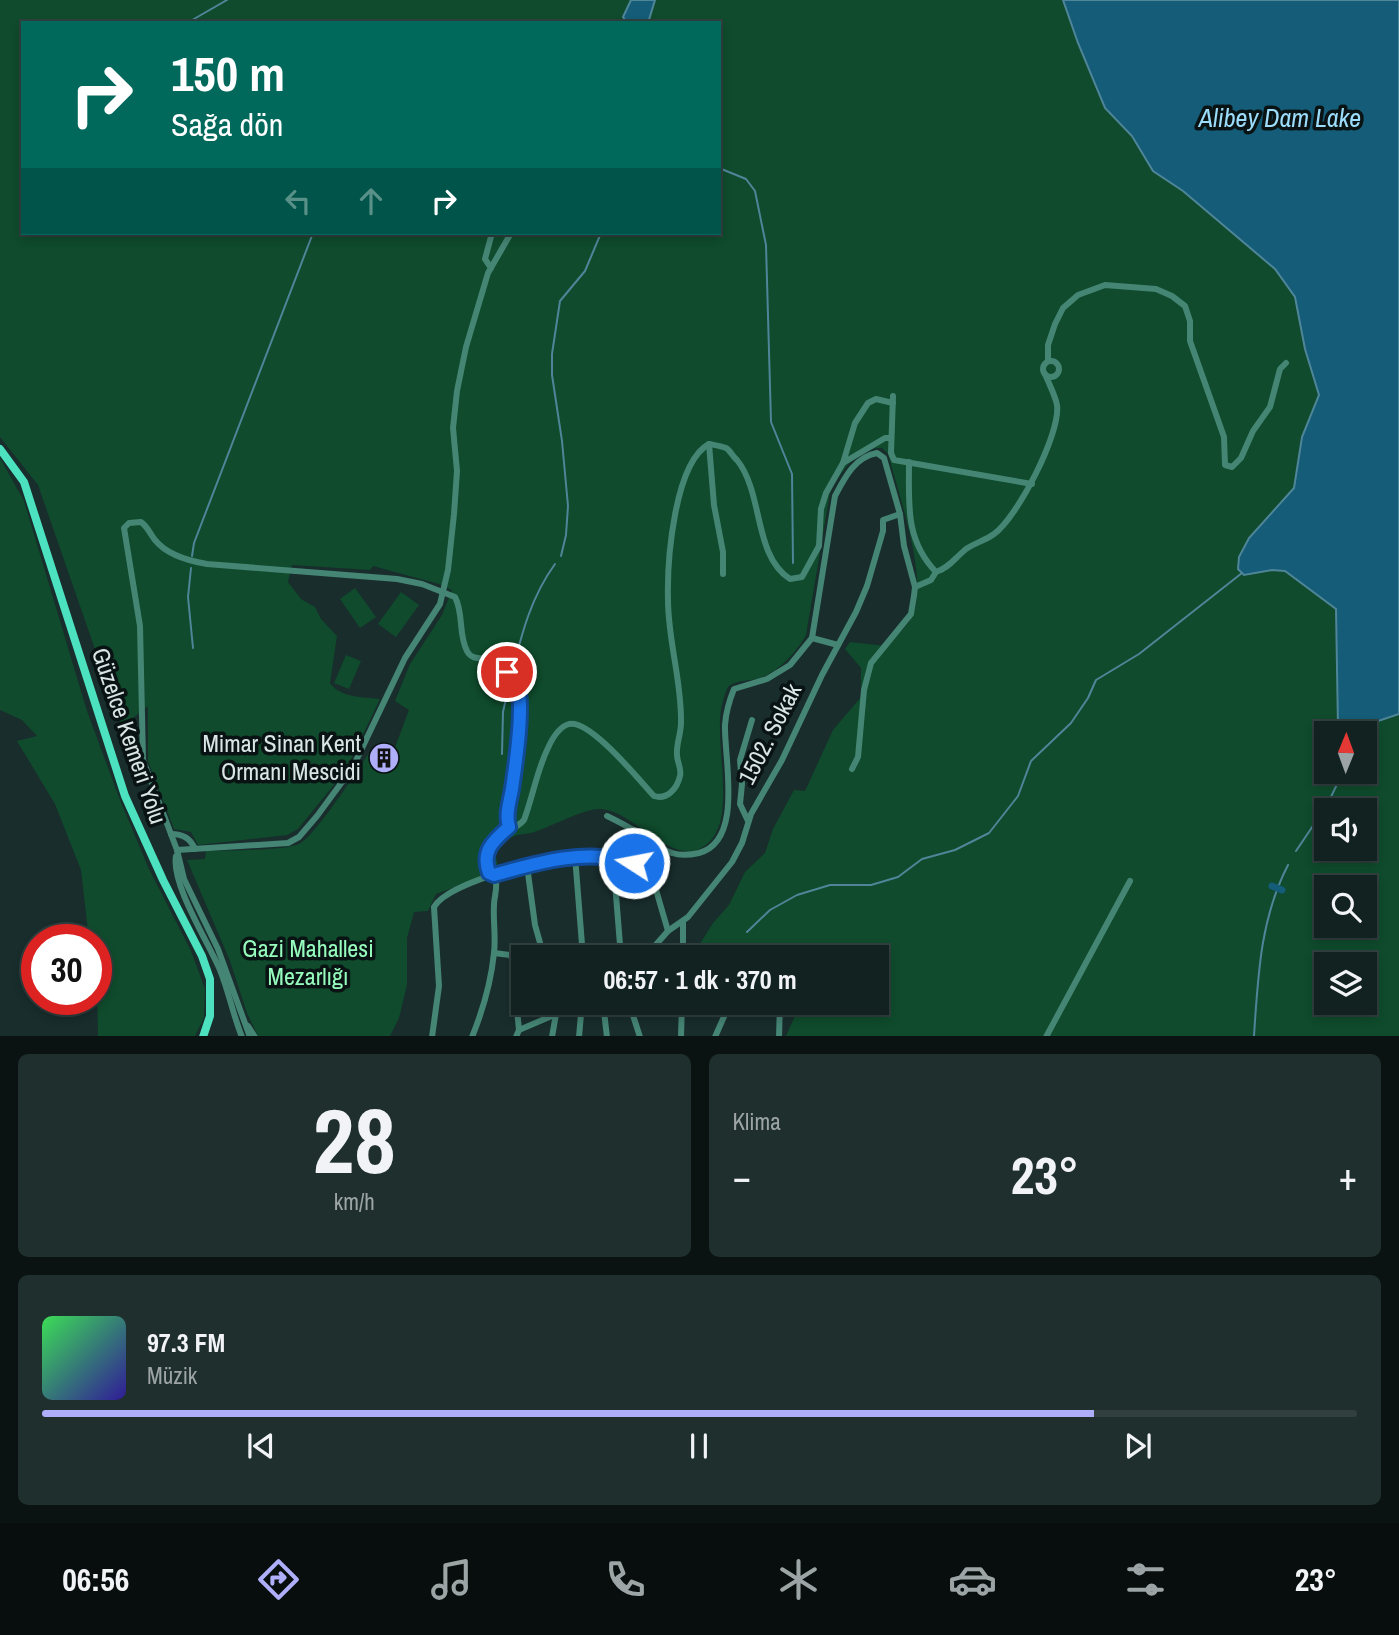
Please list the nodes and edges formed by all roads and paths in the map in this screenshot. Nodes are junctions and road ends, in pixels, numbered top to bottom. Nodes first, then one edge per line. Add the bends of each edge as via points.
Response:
1 (491, 235) edge
2 (510, 235) edge
3 (491, 268) junction
4 (1048, 361) junction
5 (1286, 363) dead end
6 (1045, 374) junction
7 (891, 438) junction
8 (709, 444) junction
9 (0, 449) edge
10 (909, 462) junction
11 (843, 463) junction
12 (1032, 484) junction
13 (900, 514) junction
14 (936, 572) junction
15 (723, 574) dead end
16 (915, 587) junction
17 (444, 591) junction
18 (812, 638) junction
19 (838, 645) junction
20 (752, 720) dead end
21 (852, 769) dead end
22 (729, 795) junction
23 (740, 804) junction
24 (607, 816) dead end
25 (748, 821) junction
26 (509, 827) junction
27 (171, 834) junction
28 (195, 849) junction
29 (177, 850) junction
30 (575, 856) junction
31 (613, 858) junction
32 (527, 866) junction
33 (494, 875) junction
34 (1130, 881) dead end
35 (683, 922) junction
36 (668, 931) junction
37 (541, 945) edge
38 (582, 945) edge
39 (620, 945) edge
40 (656, 945) edge
41 (682, 945) edge
42 (494, 953) junction
43 (554, 1015) edge
44 (556, 1015) edge
45 (580, 1015) edge
46 (604, 1015) edge
47 (633, 1015) edge
48 (682, 1015) edge
49 (725, 1015) edge
50 (780, 1015) edge
51 (517, 1033) edge
52 (203, 1036) edge
53 (242, 1036) edge
54 (251, 1036) edge
55 (432, 1036) edge
56 (472, 1036) edge
57 (552, 1036) edge
58 (579, 1036) edge
59 (607, 1036) edge
60 (640, 1036) edge
61 (681, 1036) edge
62 (715, 1036) edge
63 (779, 1036) edge
64 (1047, 1036) edge

1 - 3 street via 485,259
2 - 3 street
3 - 17 street via 457,391 453,428 457,471
4 - 5 street via 1055,324 1063,308 1078,295 1105,285 1156,289 1172,296 1185,306 1191,321 1190,341 1224,437 1225,465 1232,467 1270,407 1280,369
4 - 6 street via 1043,367
4 - 6 street via 1059,369 1055,375
6 - 12 street via 1057,405
7 - 10 street via 891,457
7 - 11 street
7 - 11 street via 893,400 868,402 855,423
8 - 11 street via 727,449 742,467 769,555 790,579 802,577 819,546 821,509
8 - 15 street
8 - 26 street via 693,458 677,499 669,572 681,723 679,780 668,795 654,796 604,743 578,724 567,724 547,749 524,820
9 - 52 main road, Güzelce Kemeri Yolu via 29,495 125,796 210,979 210,1016
10 - 12 street
10 - 14 street via 909,517 916,544
12 - 14 street via 997,533
13 - 16 street
13 - 18 street via 884,458 877,453 867,455 835,496
13 - 19 street, 1502. Sokak via 883,520 867,586
14 - 16 street via 931,580
16 - 21 street via 911,614 871,663 863,690 858,757
17 - 26 street via 458,603 467,652 473,658 492,660 517,684
17 - 27 street via 397,579 199,563 166,550 141,522 129,523 124,528 140,626 143,760
17 - 28 street via 405,657 353,767 299,836 288,843
18 - 19 street
18 - 22 street via 790,665 768,680 734,689 725,726
19 - 25 street, 1502. Sokak
20 - 23 street via 740,760
22 - 23 street
22 - 24 street via 719,840 709,850 689,855 671,853
23 - 25 street
25 - 35 street, 1502. Sokak via 732,862
26 - 33 street via 488,849 487,867
27 - 28 street via 189,839
27 - 29 street
28 - 29 street
29 - 53 street via 178,879 220,971
29 - 54 street via 184,879
30 - 31 street
30 - 32 street
30 - 38 street
31 - 36 street via 634,863 652,876
31 - 39 street
32 - 33 street
32 - 37 street
33 - 42 street
33 - 55 street via 452,892 434,907 439,986
34 - 64 street
35 - 36 street, 1502. Sokak
35 - 41 street
36 - 40 street, 1502. Sokak
42 - 51 street via 512,958
42 - 56 street
43 - 51 street
44 - 57 street
45 - 58 street
46 - 59 street
47 - 60 street
48 - 61 street
49 - 62 street
50 - 63 street

